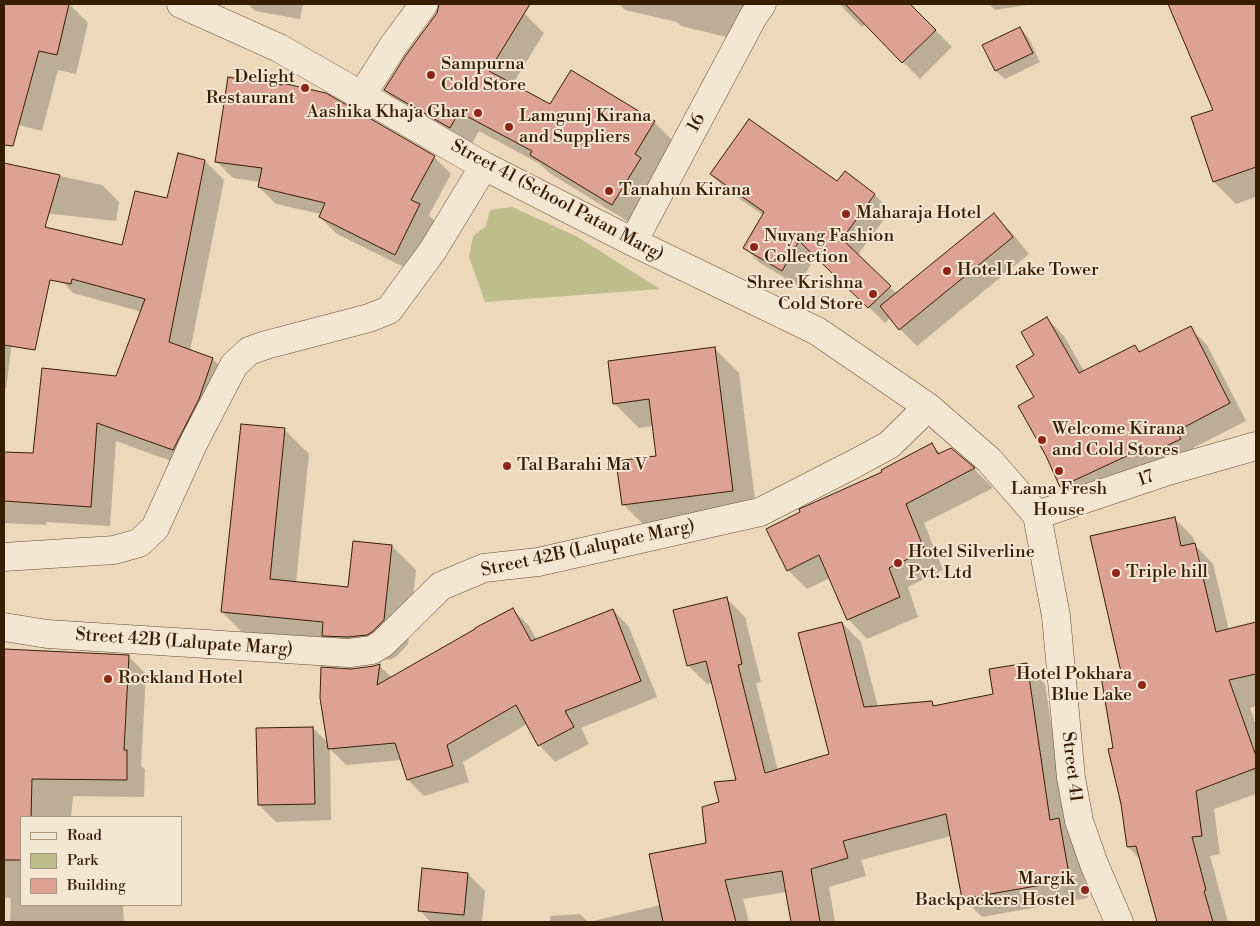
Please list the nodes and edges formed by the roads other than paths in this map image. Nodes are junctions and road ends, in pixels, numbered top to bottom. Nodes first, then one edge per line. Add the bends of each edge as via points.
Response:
1 (181, 4) edge
2 (424, 4) edge
3 (762, 4) edge
4 (362, 95) junction
5 (484, 166) junction
6 (633, 242) junction
7 (928, 407) junction
8 (1256, 446) edge
9 (1037, 515) junction
10 (4, 557) edge
11 (4, 628) edge
12 (1119, 922) edge

1 - 4 street, Street 41 (School Patan Marg) via 279,48
2 - 4 street
3 - 6 street, 16 / 16
4 - 5 street, Street 41 (School Patan Marg)
5 - 6 street, Street 41 (School Patan Marg)
5 - 10 street via 433,250 389,310 266,345 249,352 234,365 155,528 139,543 114,550
6 - 7 street, Street 41 (School Patan Marg) via 817,331
7 - 9 street, Street 41 (School Patan Marg) via 989,460
7 - 11 street, Street 42B (Lalupate Marg) via 889,445 760,512 538,562 484,568 441,586 372,650 349,654 47,634
8 - 9 street, 17 / 17 via 1168,471
9 - 12 street, Street 41 via 1056,616 1071,778 1079,821

